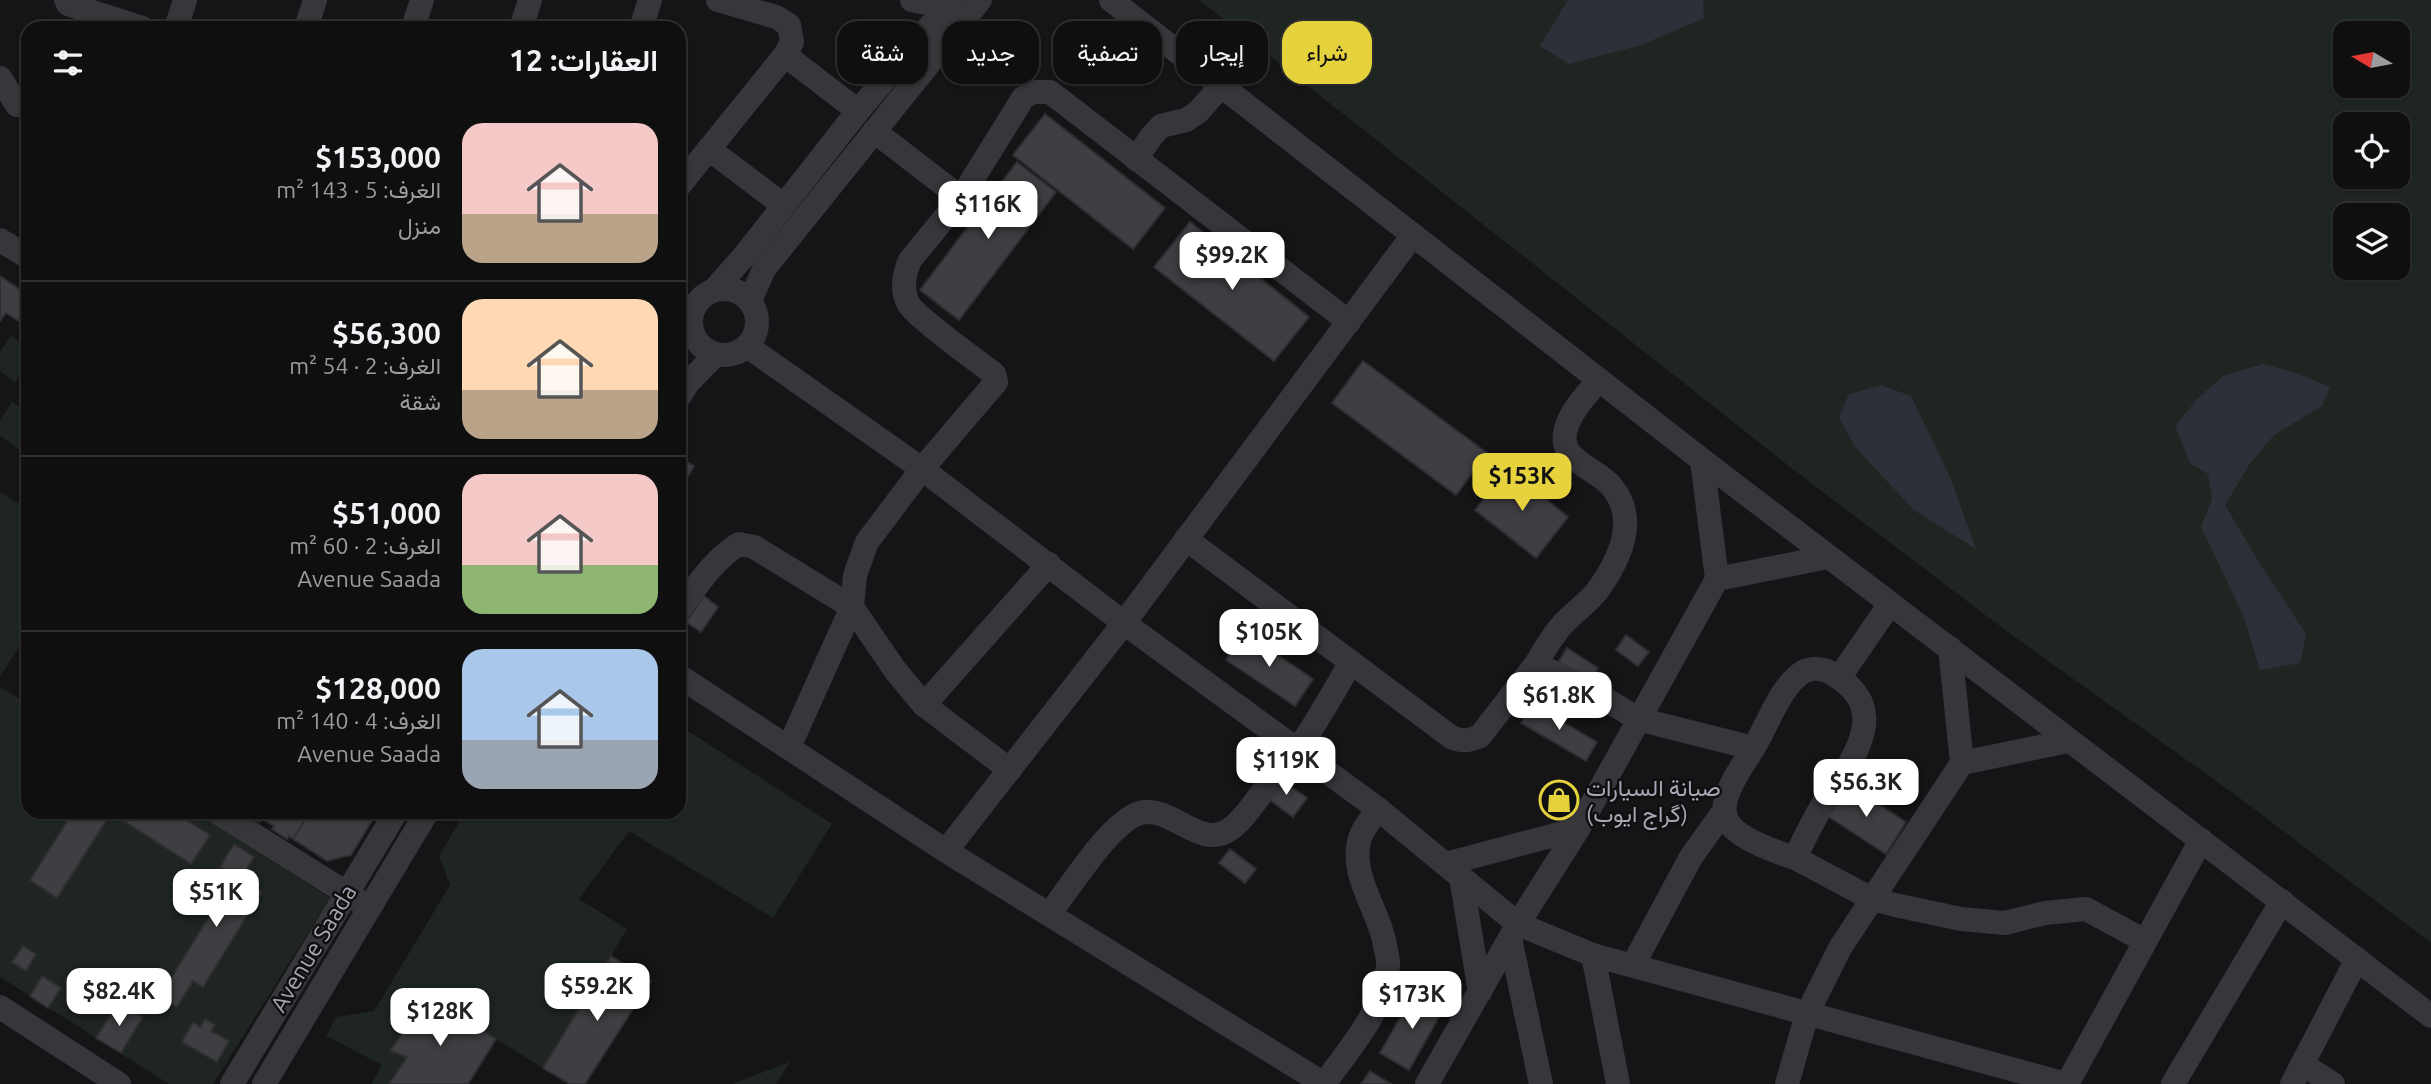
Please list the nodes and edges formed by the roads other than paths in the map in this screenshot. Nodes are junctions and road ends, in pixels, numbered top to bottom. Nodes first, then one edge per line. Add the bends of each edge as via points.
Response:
1 (66, 0) edge
2 (185, 0) edge
3 (315, 0) edge
4 (422, 0) edge
5 (530, 0) edge
6 (650, 0) edge
7 (718, 0) edge
8 (912, 0) edge
9 (936, 0) edge
10 (952, 0) edge
11 (980, 0) edge
12 (1111, 0) edge
13 (120, 21) edge
14 (178, 21) edge
15 (308, 21) edge
16 (415, 21) edge
17 (524, 21) edge
18 (642, 21) edge
19 (785, 55) junction
20 (0, 78) edge
21 (1222, 85) junction
22 (15, 104) edge
23 (858, 111) junction
24 (874, 131) junction
25 (709, 149) junction
26 (1136, 159) junction
27 (686, 177) edge
28 (961, 198) junction
29 (783, 205) junction
30 (1413, 235) junction
31 (0, 240) edge
32 (21, 253) edge
33 (714, 290) junction
34 (750, 300) junction
35 (1349, 321) junction
36 (686, 322) edge
37 (686, 326) edge
38 (747, 346) junction
39 (715, 355) junction
40 (1599, 380) junction
41 (686, 386) edge
42 (1702, 460) junction
43 (922, 469) junction
44 (1186, 539) junction
45 (1828, 557) junction
46 (1049, 564) junction
47 (1717, 579) junction
48 (686, 601) edge
49 (1890, 604) junction
50 (852, 607) junction
51 (1124, 623) junction
52 (1950, 648) junction
53 (1351, 662) junction
54 (1536, 664) junction
55 (1839, 678) junction
56 (686, 681) edge
57 (924, 705) junction
58 (1638, 719) junction
59 (2068, 741) junction
60 (789, 747) junction
61 (1753, 748) junction
62 (1298, 749) junction
63 (1962, 763) junction
64 (1010, 770) junction
65 (1378, 809) junction
66 (1724, 811) junction
67 (228, 819) edge
68 (392, 819) edge
69 (424, 819) edge
70 (1578, 829) junction
71 (2201, 840) junction
72 (946, 851) junction
73 (1795, 858) junction
74 (1453, 870) junction
75 (346, 893) junction
76 (1872, 899) junction
77 (2282, 901) junction
78 (370, 908) junction
79 (1050, 913) junction
80 (1514, 931) junction
81 (2145, 941) junction
82 (1593, 955) junction
83 (2357, 958) junction
84 (1633, 965) junction
85 (1480, 992) junction
86 (0, 1007) edge
87 (1807, 1014) junction
88 (2431, 1016) edge
89 (2297, 1074) edge
90 (119, 1084) edge
91 (232, 1084) edge
92 (264, 1084) edge
93 (1324, 1084) edge
94 (1427, 1084) edge
95 (1541, 1084) edge
96 (1618, 1084) edge
97 (1787, 1084) edge
98 (2066, 1084) edge
99 (2173, 1084) edge
100 (2333, 1084) edge

1 - 13 street
2 - 14 street
3 - 15 street
4 - 16 street
5 - 17 street
6 - 18 street
7 - 19 street via 789,25 792,42
8 - 9 street
10 - 23 street
11 - 24 street
12 - 21 street
19 - 23 street
19 - 25 street
20 - 22 street
21 - 26 street via 1192,116 1161,126
21 - 30 street
23 - 29 street
24 - 28 street
24 - 34 street via 764,269
25 - 27 street
25 - 29 street
26 - 28 street via 1049,92 1033,92 1023,98
26 - 35 street
28 - 43 street via 910,260 904,292 909,305 994,374 996,382
29 - 33 street
30 - 35 street
30 - 40 street
31 - 32 street
33 - 34 street via 735,290
33 - 36 street via 696,303
34 - 38 street via 757,324
35 - 44 street
37 - 39 street via 698,344
38 - 39 street via 727,356
38 - 43 street
39 - 41 street
40 - 42 street
40 - 54 street via 1575,411 1564,440 1567,452 1610,485 1622,504 1625,528 1597,592 1564,623
42 - 45 street
42 - 47 street
43 - 46 street
43 - 50 street via 867,542 855,575
44 - 51 street
44 - 53 street
45 - 47 street
45 - 49 street
46 - 51 street
46 - 57 street
47 - 58 street
48 - 50 street via 718,560 738,544 754,547
49 - 52 street
49 - 55 street
50 - 57 street
50 - 60 street
51 - 62 street
51 - 64 street
52 - 59 street
52 - 63 street
53 - 54 street via 1460,741 1480,736
53 - 62 street
54 - 58 street
55 - 61 street via 1817,669 1805,670 1795,678
55 - 73 street via 1862,704 1863,733 1853,759
56 - 60 street
57 - 64 street
58 - 61 street
58 - 70 street
59 - 63 street
59 - 71 street
60 - 72 street
61 - 66 street via 1733,782
62 - 65 street
62 - 79 street via 1228,831 1210,835 1166,815 1135,814 1102,845
63 - 76 street
64 - 72 street
65 - 74 street
65 - 93 street via 1362,832 1357,856 1381,927 1388,964 1383,991 1367,1023
66 - 73 street via 1734,830
66 - 84 street via 1691,857
67 - 75 street
68 - 75 street, Avenue Saada
69 - 78 street, Avenue Saada
70 - 74 street
70 - 80 street
71 - 77 street
71 - 81 street
72 - 79 street
73 - 76 street
74 - 80 street
74 - 85 street
75 - 78 street
75 - 91 street, Avenue Saada
76 - 81 street via 1961,919 2005,923 2086,909
76 - 87 street via 1840,948
77 - 83 street
77 - 99 street
78 - 92 street, Avenue Saada
79 - 93 street
80 - 82 street
80 - 85 street
80 - 95 street
81 - 98 street
82 - 84 street
82 - 96 street
83 - 88 street
83 - 89 street
84 - 87 street
85 - 94 street
86 - 90 street
87 - 97 street
87 - 98 street
89 - 100 street

